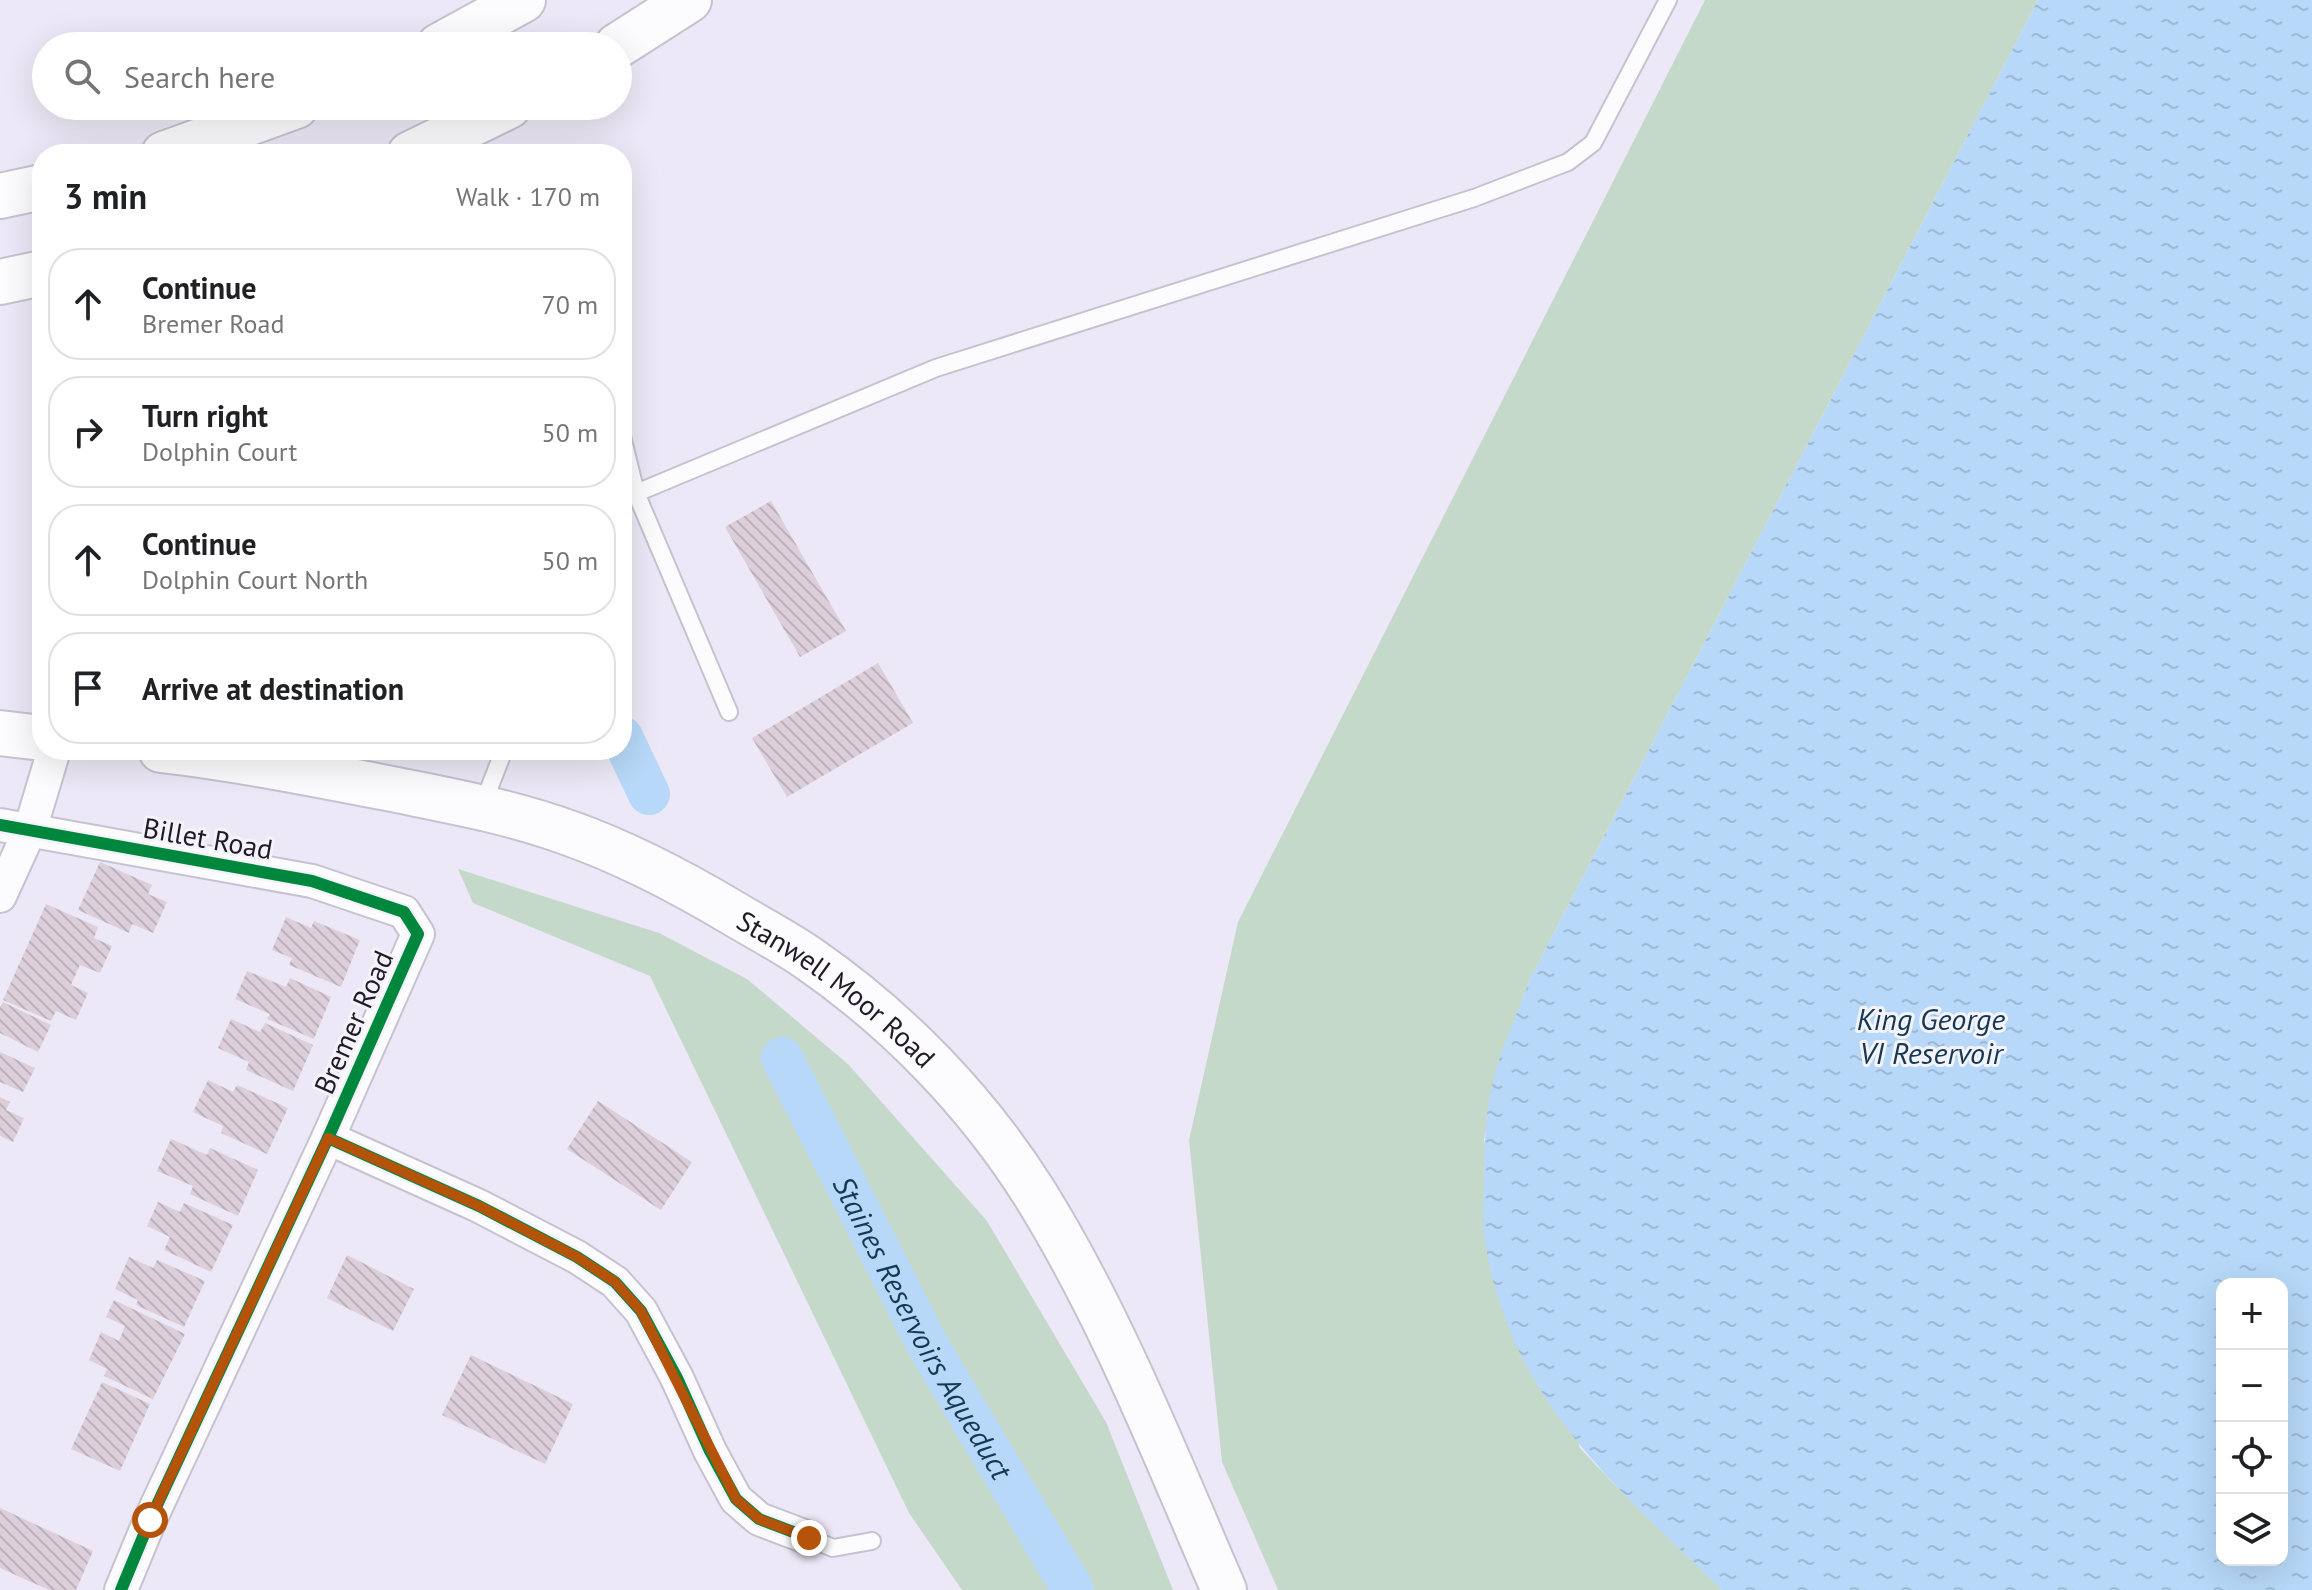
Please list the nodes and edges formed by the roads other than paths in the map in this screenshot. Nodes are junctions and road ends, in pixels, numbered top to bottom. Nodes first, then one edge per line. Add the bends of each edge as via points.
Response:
1 (523, 0) edge
2 (689, 0) edge
3 (1668, 0) edge
4 (465, 32) edge
5 (632, 36) edge
6 (258, 120) edge
7 (480, 120) edge
8 (192, 144) edge
9 (431, 144) edge
10 (32, 189) edge
11 (0, 196) edge
12 (32, 275) edge
13 (0, 282) edge
14 (632, 495) edge
15 (632, 502) edge
16 (729, 712) dead end
17 (0, 733) edge
18 (32, 737) edge
19 (49, 760) edge
20 (227, 760) edge
21 (500, 760) edge
22 (482, 807) junction
23 (15, 828) edge
24 (0, 896) edge
25 (404, 912) joint
26 (328, 1138) junction
27 (809, 1538) joint
28 (872, 1541) dead end
29 (121, 1590) edge
30 (1224, 1590) edge

1 - 4 main road
2 - 5 main road
3 - 14 lane via 1593,143 1568,162 1474,198 936,368
6 - 8 main road
7 - 9 main road
10 - 11 main road
12 - 13 main road
15 - 16 lane
17 - 18 main road
19 - 23 street
20 - 22 main road, Stanwell Moor Road
21 - 22 lane
22 - 30 main road, Stanwell Moor Road via 569,833 643,865 795,950 892,1023 969,1103 1034,1193 1088,1289
23 - 24 street
23 - 25 street, Billet Road via 312,881
25 - 26 street, Bremer Road via 418,934
26 - 27 street via 479,1206 615,1282 641,1311 736,1499 759,1519
26 - 29 street, Bremer Road
27 - 28 lane via 833,1548

